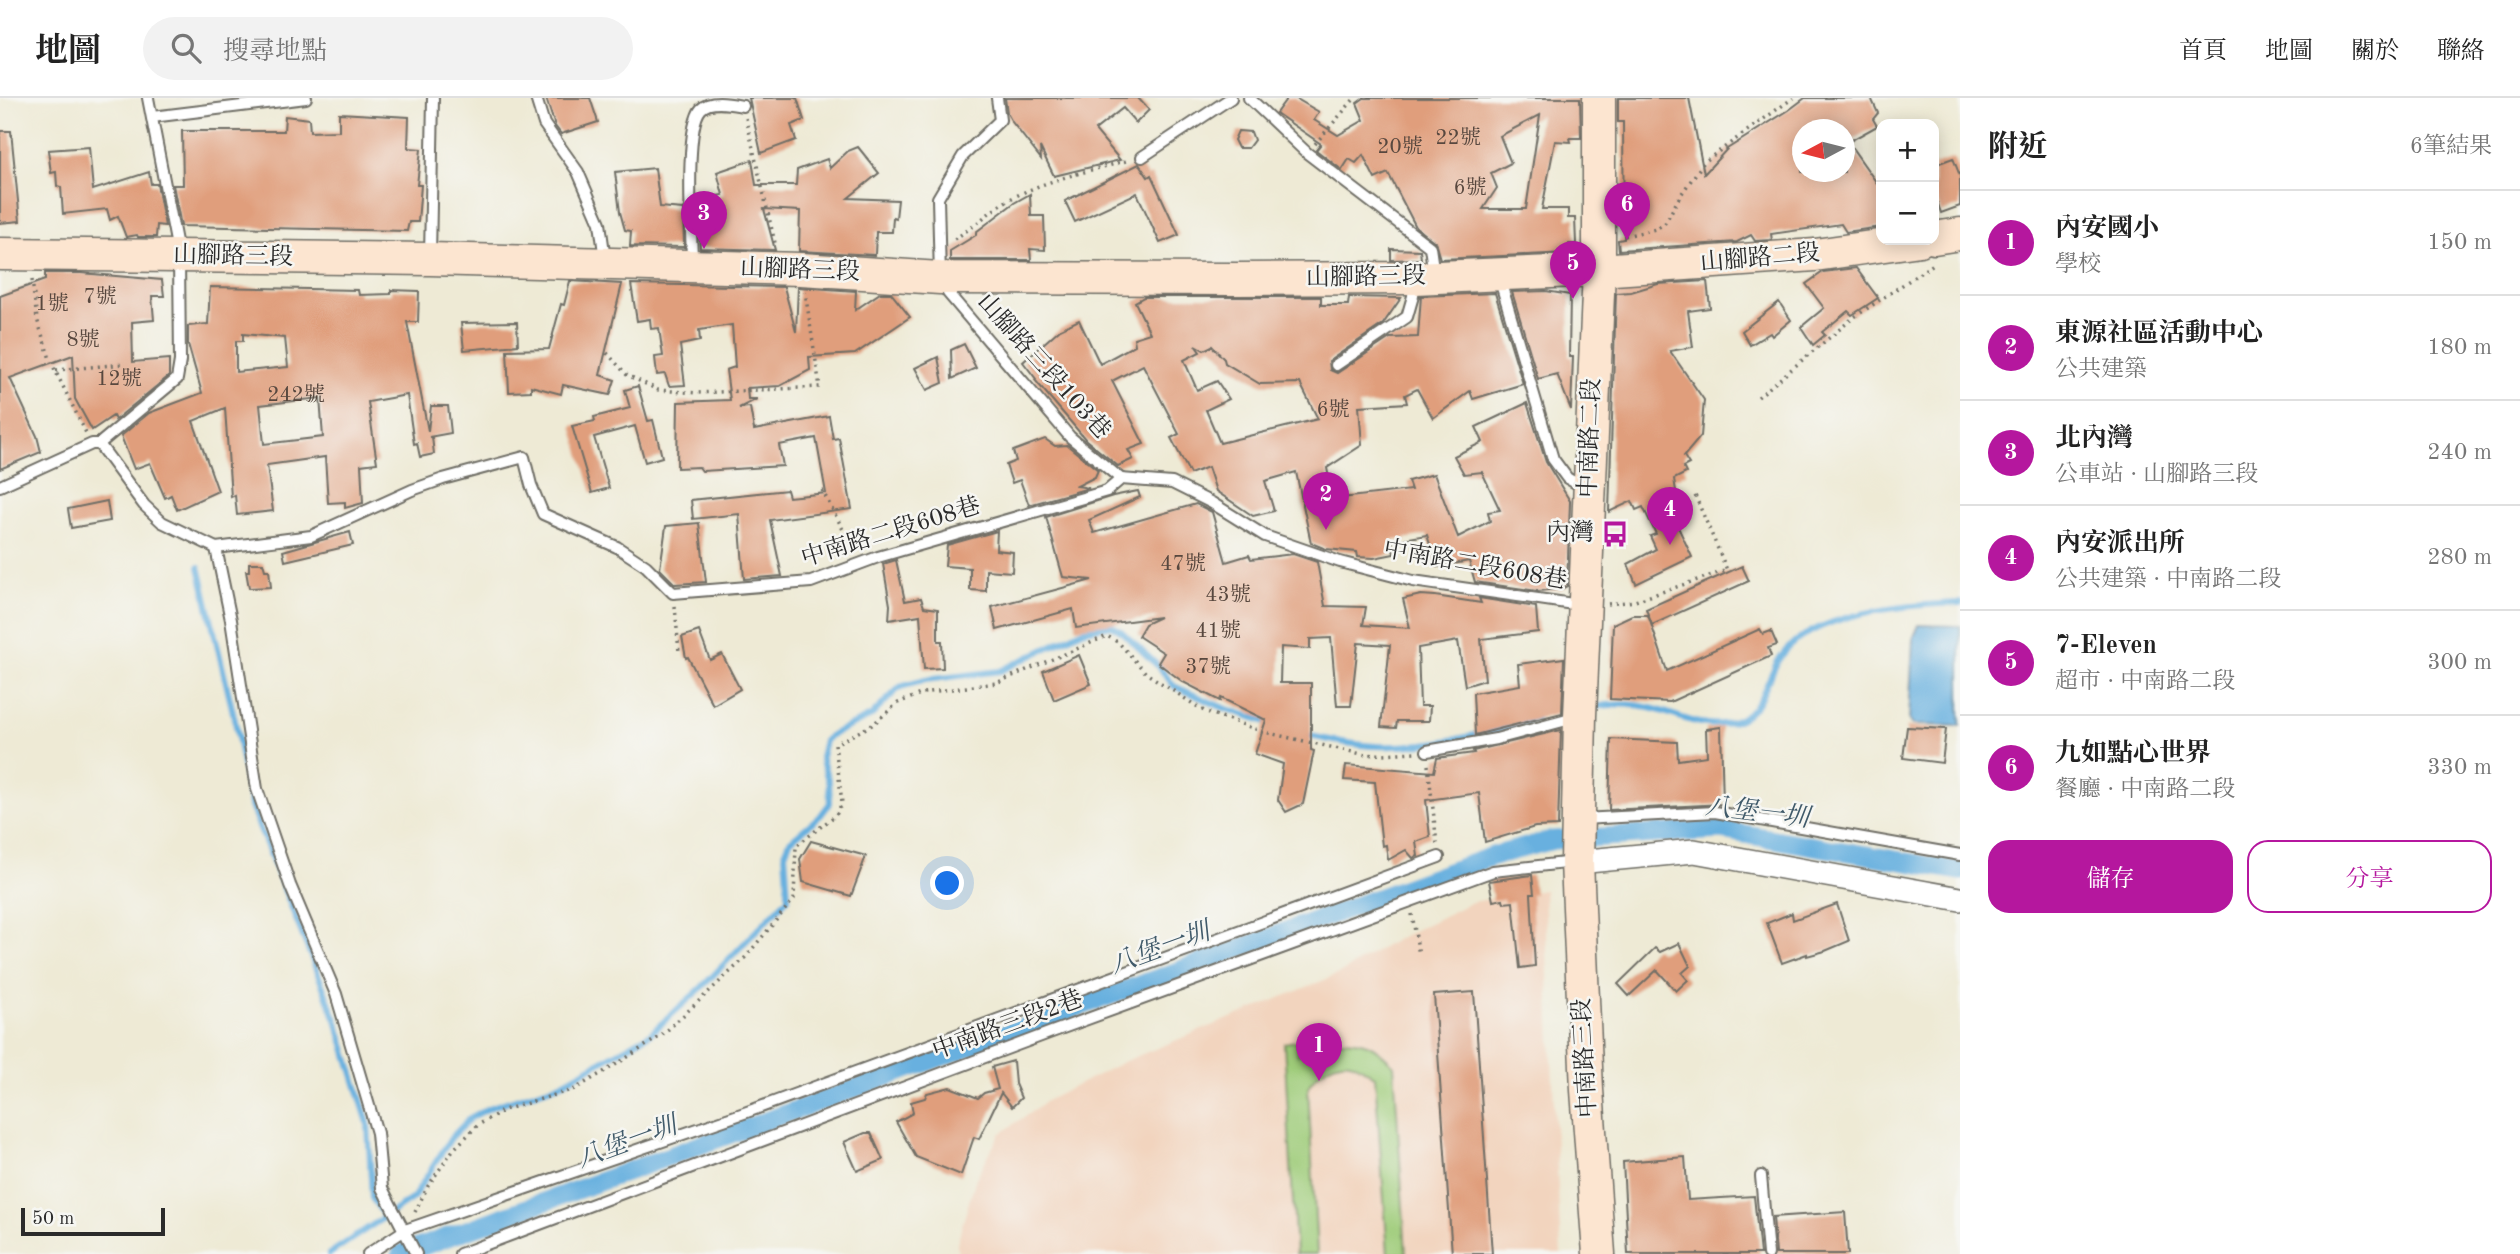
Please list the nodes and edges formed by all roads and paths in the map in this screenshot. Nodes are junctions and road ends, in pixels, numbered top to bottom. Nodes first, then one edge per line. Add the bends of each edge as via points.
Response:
1 (148, 98) edge
2 (306, 98) edge
3 (433, 98) edge
4 (537, 98) edge
5 (997, 98) edge
6 (1231, 98) edge
7 (1249, 98) edge
8 (1355, 98) edge
9 (1599, 98) edge
10 (1793, 98) edge
11 (279, 100) edge
12 (743, 106) joint
13 (152, 117) junction
14 (1307, 153) junction
15 (1142, 157) joint
16 (1960, 234) edge
17 (1931, 246) edge
18 (0, 254) edge
19 (40, 254) junction
20 (1599, 256) junction
21 (179, 257) junction
22 (430, 259) junction
23 (940, 262) junction
24 (606, 264) junction
25 (692, 267) junction
26 (791, 269) junction
27 (1499, 274) junction
28 (1424, 277) junction
29 (607, 353) dead end
30 (125, 364) dead end
31 (1336, 365) dead end
32 (56, 370) junction
33 (1758, 397) dead end
34 (95, 444) junction
35 (1121, 479) junction
36 (0, 486) edge
37 (822, 490) dead end
38 (1589, 491) junction
39 (1694, 493) dead end
40 (216, 548) junction
41 (878, 557) junction
42 (674, 593) junction
43 (1587, 606) junction
44 (679, 652) dead end
45 (1580, 716) junction
46 (1427, 751) junction
47 (1580, 819) junction
48 (1960, 855) edge
49 (1439, 857) joint
50 (1577, 862) junction
51 (1960, 899) edge
52 (1410, 901) junction
53 (1419, 955) dead end
54 (1761, 1176) dead end
55 (405, 1230) junction
56 (368, 1254) edge
57 (416, 1254) edge
58 (460, 1254) edge
59 (1598, 1254) edge
60 (1768, 1254) edge

1 - 13 lane
2 - 11 lane
3 - 22 lane
4 - 24 lane via 544,124 578,172 600,223
5 - 23 lane via 1000,120 962,156 938,198
6 - 15 lane
7 - 14 lane
8 - 14 path
9 - 20 main road, 中南路二段
10 - 20 path via 1704,162 1665,223
11 - 13 lane
12 - 25 lane via 700,109 691,136
12 - 26 path
13 - 21 lane
14 - 28 lane via 1430,247
15 - 23 path via 1042,184 1010,199 970,230
16 - 17 main road, 山腳路二段
17 - 20 main road, 山腳路二段 via 1815,255
17 - 33 path
18 - 19 main road, 山腳路三段
19 - 21 main road, 山腳路三段
19 - 32 path via 32,279 37,319
20 - 27 main road, 山腳路三段
20 - 38 main road, 中南路二段
21 - 22 main road, 山腳路三段
21 - 34 lane via 177,379
22 - 24 main road, 山腳路三段
23 - 26 main road, 山腳路三段
23 - 28 main road, 山腳路三段
23 - 35 lane, 山腳路三段103巷 via 948,293 1070,437
24 - 25 main road, 山腳路三段
25 - 26 main road, 山腳路三段
26 - 29 path via 820,387 698,393 658,390 627,375
27 - 28 main road, 山腳路三段
27 - 38 lane via 1553,459 1567,478
28 - 31 lane via 1407,317
30 - 32 path
32 - 34 path
34 - 36 lane
34 - 40 lane via 162,522
35 - 41 lane, 中南路二段608巷 via 1107,491
35 - 43 lane, 中南路二段608巷 via 1172,483 1265,536 1340,562 1413,581
37 - 41 path via 846,535
38 - 43 main road, 中南路二段
39 - 43 path via 1727,570 1635,601
40 - 42 lane via 311,536 412,490 524,457 543,514 617,547
40 - 55 lane via 257,789 290,885 336,994 377,1133 383,1188
41 - 42 lane, 中南路二段608巷 via 811,582
42 - 44 path
43 - 45 main road, 中南路二段
45 - 46 lane via 1496,739
45 - 47 main road, 中南路二段
46 - 49 path
46 - 55 path via 1366,755 1264,732 1204,712 1146,673 1107,636 996,683 923,693 898,703 872,725 835,744 842,803 836,815 796,846 794,900 743,960 661,1037 612,1068 575,1089 503,1110 478,1125 434,1177
47 - 48 lane via 1715,812
47 - 50 main road, 中南路三段
49 - 55 lane via 747,1112
50 - 51 street via 1694,851
50 - 52 lane, 中南路三段2巷 via 1493,871
50 - 59 main road, 中南路三段
52 - 53 path
52 - 58 lane, 中南路三段2巷
54 - 60 lane
55 - 56 lane
55 - 57 lane

